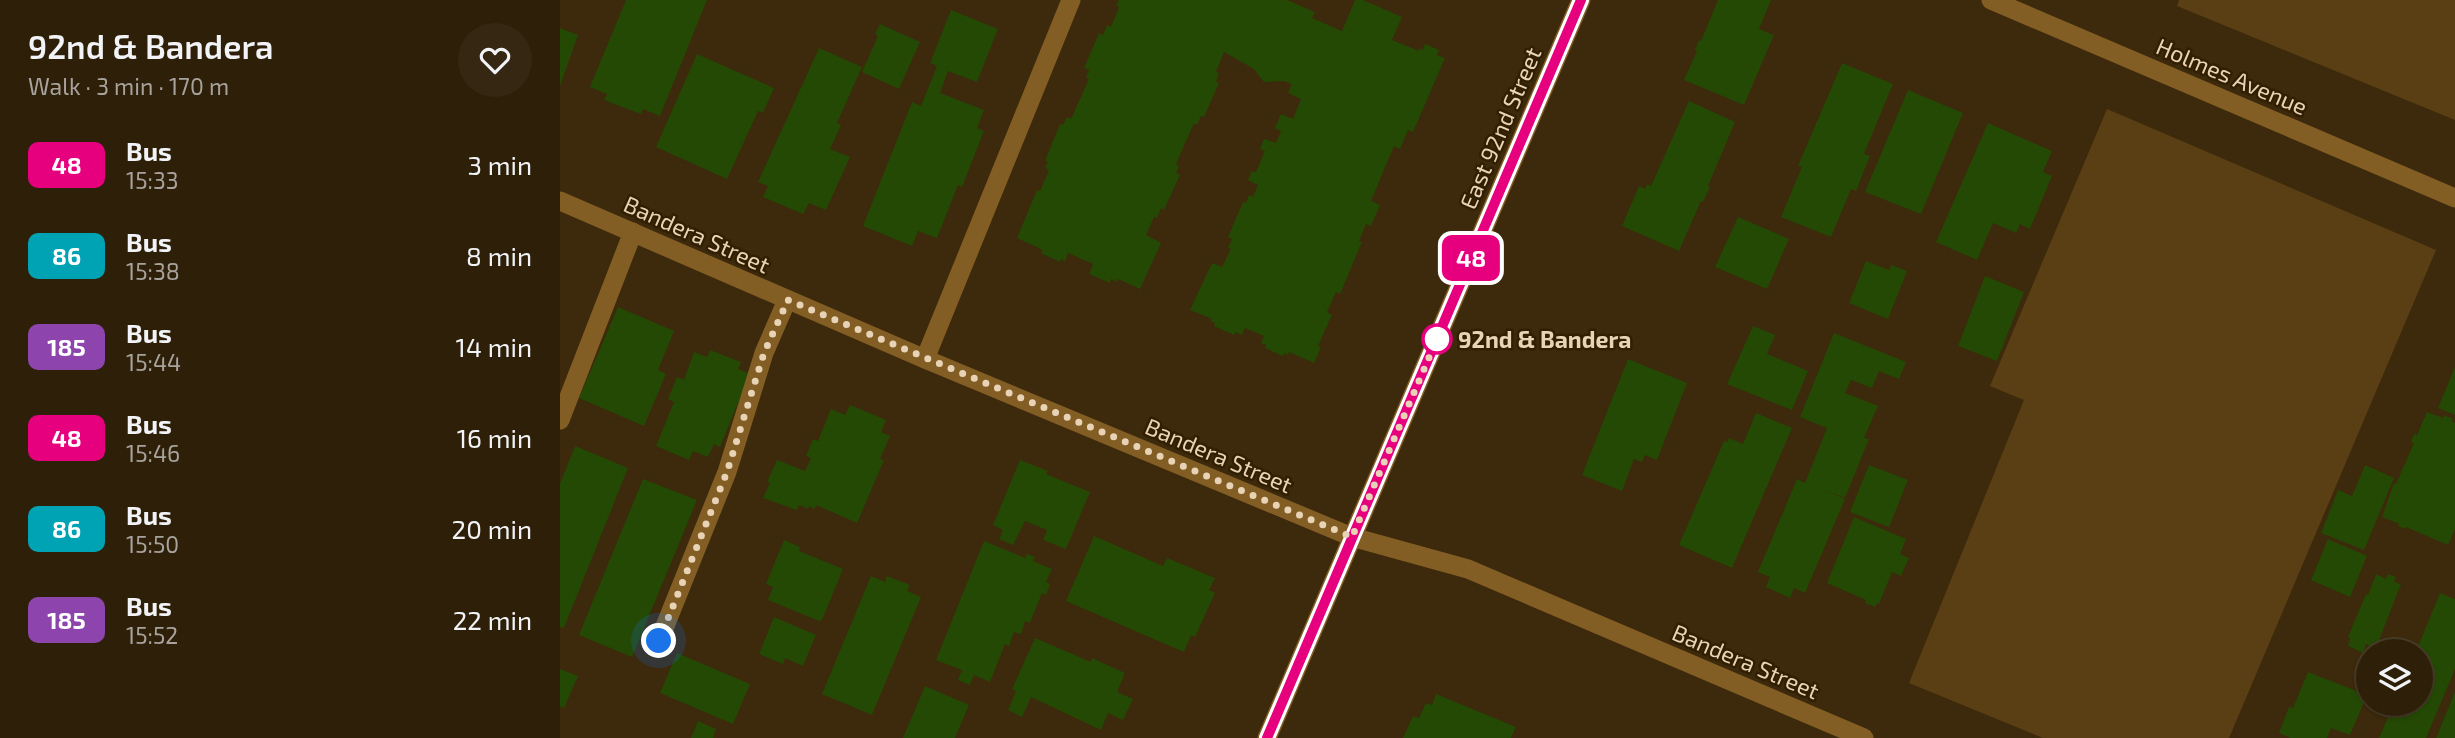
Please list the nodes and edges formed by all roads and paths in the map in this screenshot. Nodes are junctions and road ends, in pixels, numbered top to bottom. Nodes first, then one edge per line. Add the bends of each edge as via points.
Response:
1 (1071, 0) edge
2 (1581, 0) edge
3 (1991, 0) edge
4 (2455, 198) edge
5 (560, 201) edge
6 (633, 232) junction
7 (788, 300) junction
8 (925, 359) junction
9 (560, 420) edge
10 (1352, 537) junction
11 (659, 641) dead end
12 (1267, 738) edge
13 (1864, 738) edge

1 - 8 street
2 - 10 street, East 92nd Street
3 - 4 street, Holmes Avenue
5 - 6 street, Bandera Street
6 - 7 street, Bandera Street
6 - 9 street
7 - 8 street, Bandera Street
7 - 11 street via 764,353 727,472
8 - 10 street, Bandera Street
10 - 12 street, East 92nd Street
10 - 13 street, Bandera Street via 1468,569

